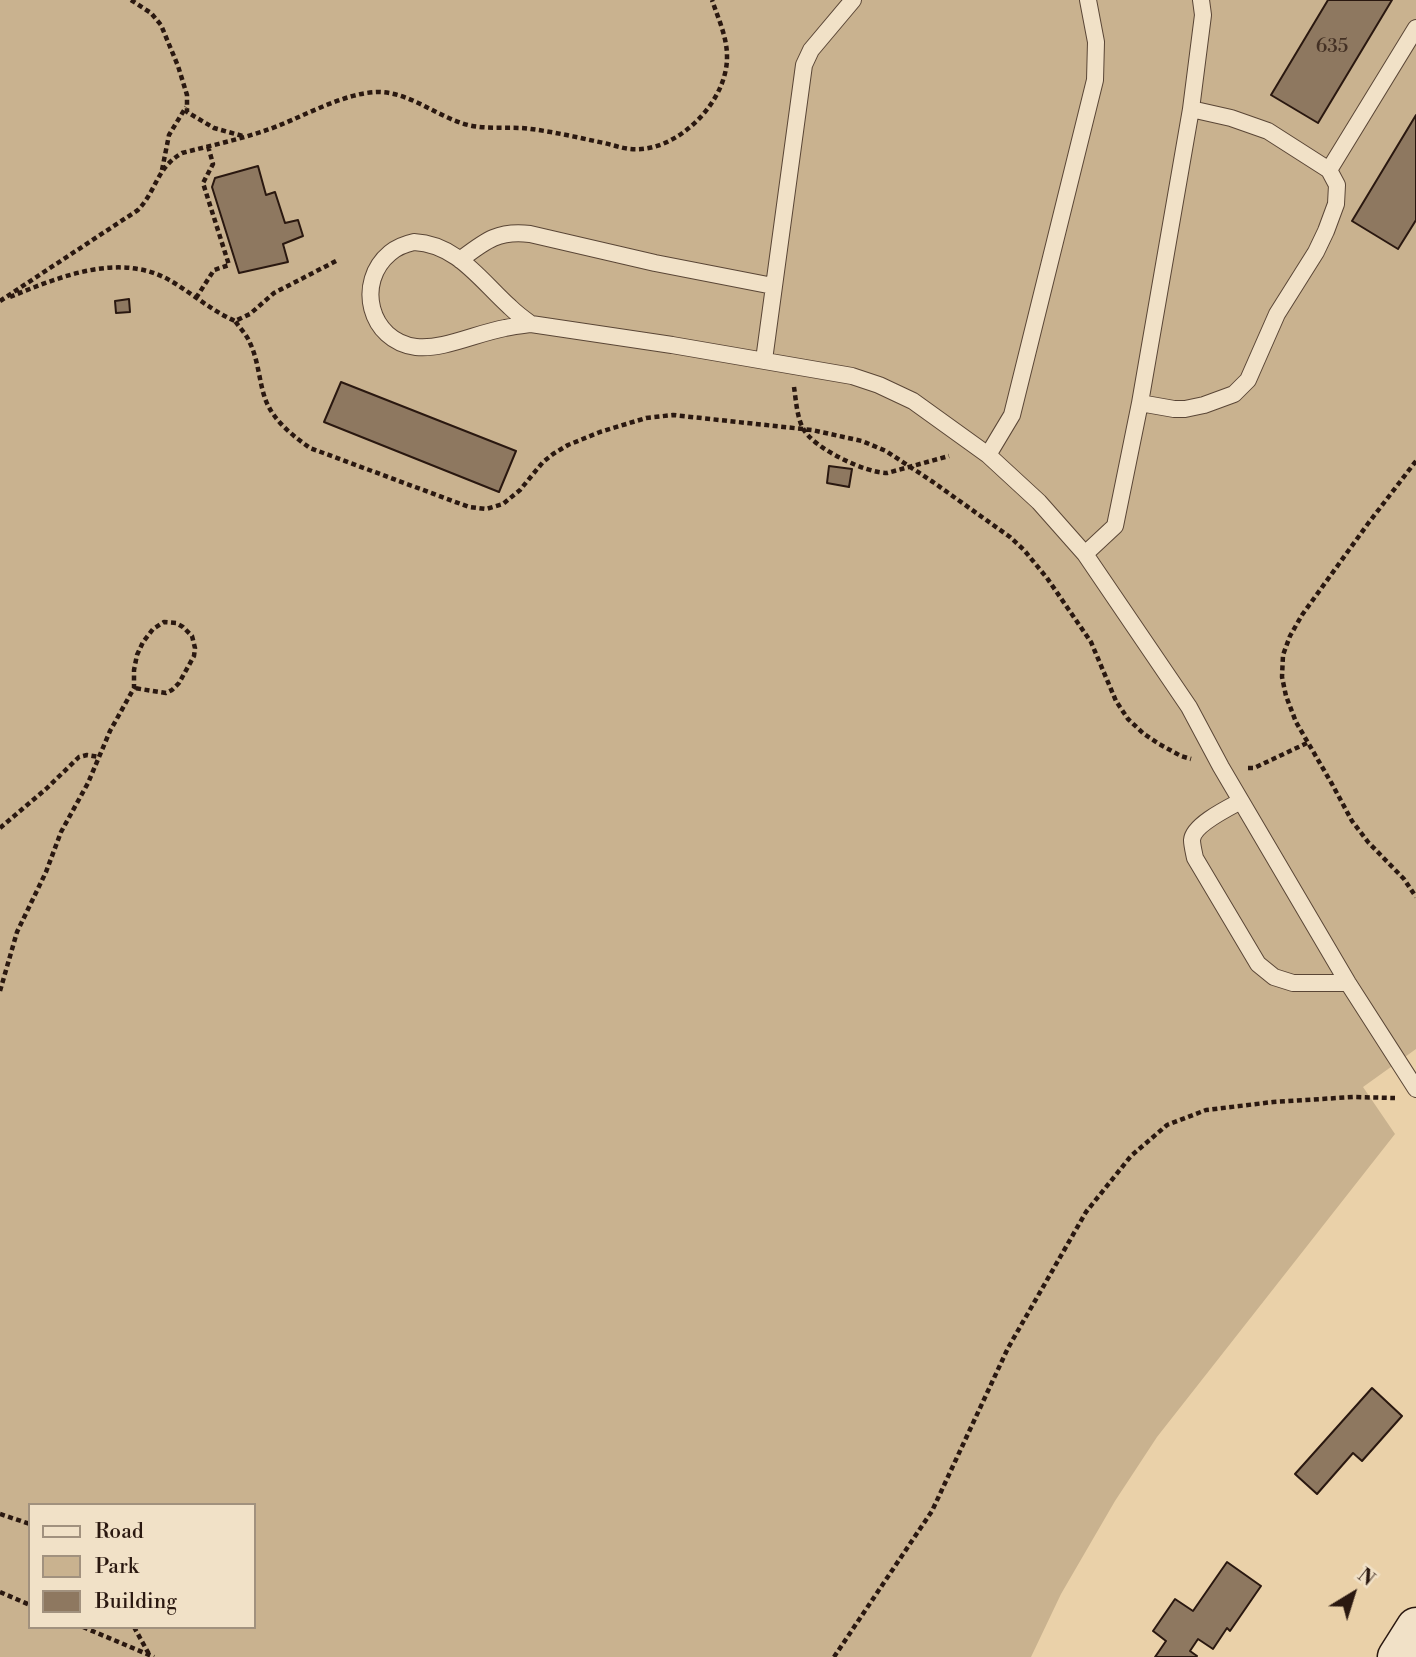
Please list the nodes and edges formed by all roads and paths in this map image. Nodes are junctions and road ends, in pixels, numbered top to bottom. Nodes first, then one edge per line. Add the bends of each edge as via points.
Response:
1 (131, 0) edge
2 (712, 0) edge
3 (853, 0) edge
4 (1088, 0) edge
5 (1201, 0) edge
6 (1416, 28) edge
7 (186, 107) junction
8 (1191, 109) junction
9 (244, 136) junction
10 (208, 146) junction
11 (162, 170) junction
12 (1329, 170) junction
13 (460, 260) junction
14 (336, 261) dead end
15 (773, 286) junction
16 (197, 298) junction
17 (235, 321) junction
18 (531, 324) junction
19 (764, 360) junction
20 (790, 365) junction
21 (1140, 403) junction
22 (803, 429) junction
23 (983, 451) junction
24 (1416, 461) edge
25 (910, 468) junction
26 (1085, 554) junction
27 (134, 688) junction
28 (1307, 743) junction
29 (99, 757) junction
30 (1221, 766) junction
31 (1241, 801) junction
32 (0, 828) edge
33 (1416, 897) edge
34 (1348, 983) junction
35 (0, 991) edge
36 (1410, 1094) edge
37 (0, 1514) edge
38 (28, 1523) edge
39 (0, 1592) edge
40 (28, 1604) edge
41 (1416, 1628) edge
42 (88, 1629) edge
43 (135, 1629) edge
44 (151, 1657) edge
45 (834, 1657) edge
46 (1397, 1657) edge

1 - 7 path via 161,25 187,95
2 - 9 path via 727,55 718,95 679,135 649,148 631,149 529,128 465,124 414,100 377,92
3 - 15 lane via 804,65
4 - 23 lane via 1096,42 1095,80 1012,415
5 - 8 lane
6 - 12 lane
7 - 9 path via 201,122
7 - 11 path via 169,135
8 - 12 lane via 1268,131
8 - 21 lane
9 - 10 path
10 - 11 path via 182,153
10 - 16 path via 213,164 203,183 229,265 214,270
11 - 16 path via 138,210 0,301 49,281 121,267 145,270
12 - 21 lane via 1337,185 1326,231 1278,314 1248,380 1234,394 1204,405 1174,409
13 - 15 lane via 490,239 514,232
13 - 18 lane
13 - 18 lane via 429,242 391,251 376,270 369,293 374,316 382,327 403,343 433,347
14 - 17 path via 274,293
15 - 19 lane
16 - 17 path
17 - 22 path via 250,342 266,402 292,435 336,459 468,508 503,504 553,454 600,432 646,418 673,415
18 - 19 lane
19 - 20 lane
20 - 22 path
20 - 23 lane via 879,385 913,401
21 - 26 lane via 1115,526
22 - 25 path via 862,441
22 - 25 path via 817,445 879,473
23 - 25 path
23 - 26 lane via 1039,502
24 - 28 path via 1290,636 1282,677
25 - 30 path via 1024,550 1091,642 1128,719 1181,756
26 - 30 lane via 1189,707
27 - 27 path via 137,655 153,629 164,622 183,627 195,648 179,683 166,693
27 - 29 path
28 - 30 path via 1254,768
28 - 33 path via 1352,821
29 - 32 path via 79,757
29 - 35 path via 17,932
30 - 31 lane
31 - 34 lane
31 - 34 lane via 1195,831 1195,858 1258,964 1274,977 1302,984
34 - 36 lane
36 - 45 path via 1206,1110 1167,1125 1131,1157 1086,1212 1008,1348 932,1511
37 - 38 path
39 - 40 path
41 - 46 main road
42 - 44 path
43 - 44 path

